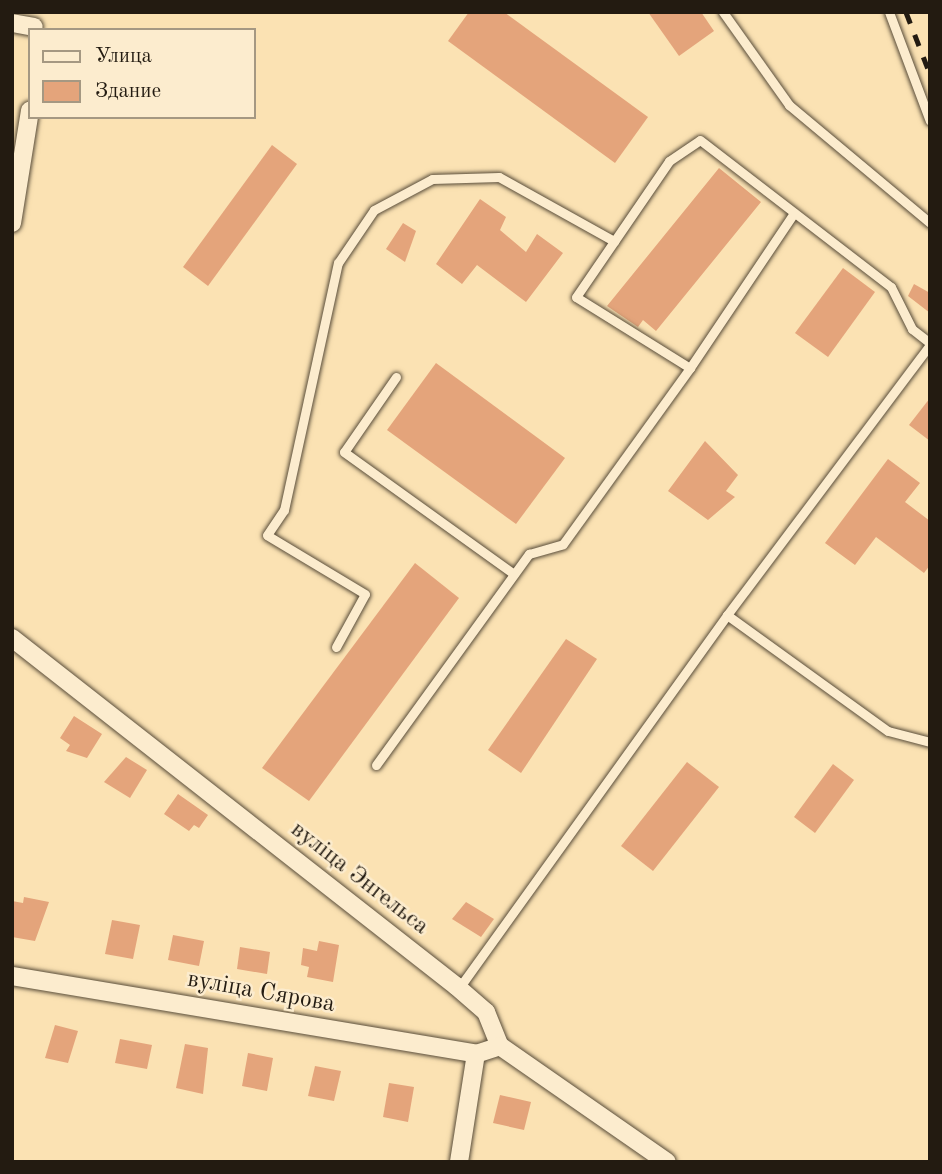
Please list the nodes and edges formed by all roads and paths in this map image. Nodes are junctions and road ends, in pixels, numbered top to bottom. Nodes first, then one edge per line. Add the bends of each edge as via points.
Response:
1 (723, 12) edge
2 (889, 12) edge
3 (12, 23) edge
4 (33, 23) edge
5 (29, 119) edge
6 (930, 121) edge
7 (794, 213) junction
8 (12, 223) edge
9 (930, 223) edge
10 (614, 241) junction
11 (930, 344) edge
12 (690, 368) junction
13 (396, 377) dead end
14 (514, 574) junction
15 (727, 615) junction
16 (12, 638) edge
17 (336, 647) dead end
18 (930, 742) edge
19 (376, 765) dead end
20 (12, 976) edge
21 (459, 988) junction
22 (500, 1046) junction
23 (476, 1054) junction
24 (459, 1162) edge
25 (667, 1162) edge

1 - 9 lane via 789,105
2 - 6 lane
3 - 4 street
5 - 8 street
7 - 10 lane via 699,140 669,161
7 - 11 lane via 891,287 912,328
7 - 12 lane
10 - 12 lane via 576,297
10 - 17 lane via 499,177 432,179 374,210 338,263 284,510 267,535 365,594
11 - 15 lane
12 - 14 lane via 563,544 529,554
13 - 14 lane via 344,453
14 - 19 lane
15 - 18 lane via 888,732
15 - 21 lane
16 - 21 street, вуліца Энгельса
20 - 23 street, вуліца Сярова
21 - 22 street, вуліца Энгельса via 486,1012
22 - 23 street, вуліца Сярова
22 - 25 street
23 - 24 street

